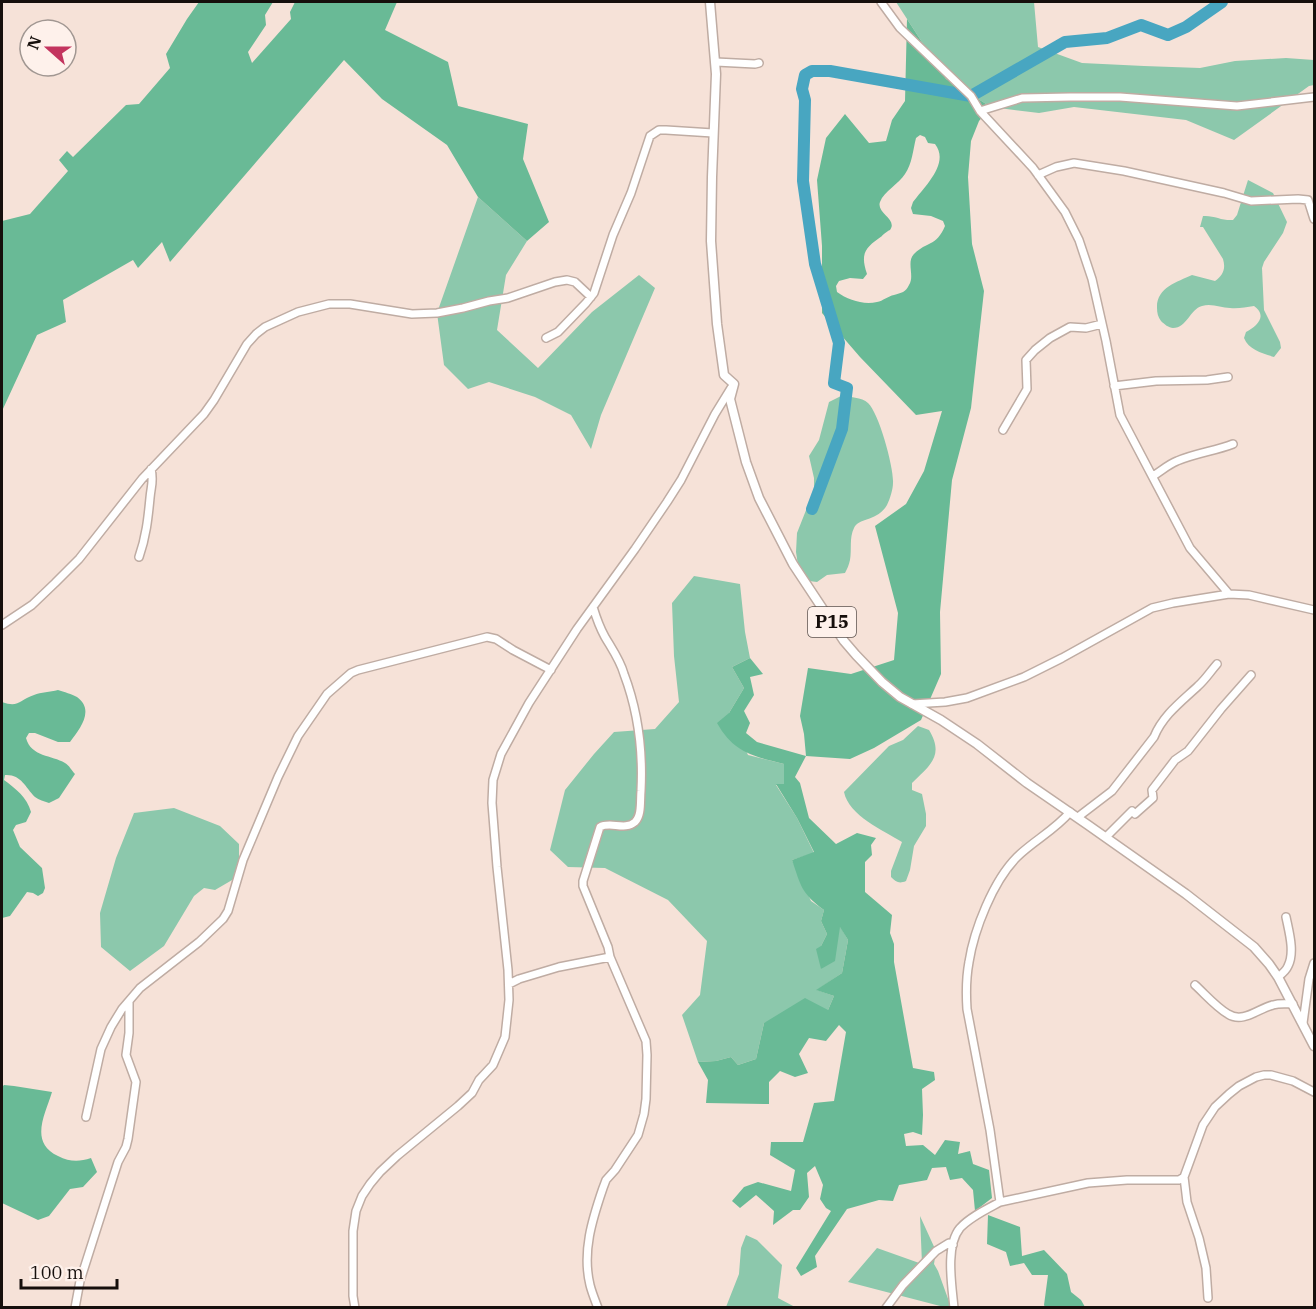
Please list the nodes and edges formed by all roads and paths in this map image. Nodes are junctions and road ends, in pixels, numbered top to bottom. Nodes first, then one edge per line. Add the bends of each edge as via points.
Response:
1 (710, 2) edge
2 (881, 2) edge
3 (716, 62) junction
4 (759, 63) dead end
5 (1314, 97) edge
6 (980, 111) junction
7 (713, 133) junction
8 (1038, 175) junction
9 (1314, 219) edge
10 (591, 297) junction
11 (1102, 324) junction
12 (546, 338) dead end
13 (1228, 377) dead end
14 (734, 384) junction
15 (1114, 387) junction
16 (1003, 430) dead end
17 (1233, 444) dead end
18 (151, 469) junction
19 (1153, 476) junction
20 (139, 557) dead end
21 (1229, 594) junction
22 (593, 608) junction
23 (1314, 610) edge
24 (2, 625) edge
25 (1217, 664) dead end
26 (551, 670) junction
27 (1251, 675) dead end
28 (912, 704) junction
29 (1074, 815) junction
30 (1106, 837) junction
31 (1286, 917) dead end
32 (610, 957) junction
33 (1314, 963) edge
34 (1278, 977) junction
35 (509, 984) junction
36 (1195, 985) dead end
37 (129, 1002) junction
38 (1293, 1004) junction
39 (1303, 1023) junction
40 (1314, 1046) edge
41 (1314, 1092) edge
42 (86, 1118) dead end
43 (1184, 1177) junction
44 (1000, 1202) junction
45 (953, 1245) junction
46 (1208, 1298) dead end
47 (75, 1308) edge
48 (355, 1308) edge
49 (598, 1308) edge
50 (886, 1308) edge
51 (954, 1308) edge

1 - 3 main road, P15
2 - 6 street via 900,28 971,96
3 - 4 street
3 - 7 main road, P15
5 - 6 street via 1237,106 1120,97 1022,98
6 - 8 street
7 - 10 street via 659,130 651,136
7 - 14 main road, P15 via 711,241 715,305 724,375
8 - 9 street via 1074,162 1251,201 1308,200
8 - 11 street via 1065,212 1079,240
10 - 12 street via 558,332
10 - 18 street via 567,280 437,313 412,314 350,303 329,304 290,315 256,334 204,414
11 - 15 street
11 - 16 street via 1070,327 1030,355 1026,360 1027,389
13 - 15 street
14 - 22 street via 681,480
14 - 28 main road, P15 via 730,399 746,462 759,498 790,558 855,655
15 - 19 street via 1120,415
17 - 19 street via 1174,462
18 - 20 street via 149,519
18 - 24 street via 70,568 32,604
19 - 21 street via 1190,548
21 - 23 street
21 - 28 street via 1152,608 1024,677 967,698
22 - 26 street
22 - 32 street via 616,653 633,702 642,766 638,816 633,824 600,827 583,884
25 - 29 street via 1158,726 1154,737 1112,791
26 - 35 street via 501,754 493,780
26 - 37 street via 496,639 487,638 351,673 327,694 298,736 243,860 223,919 140,988
27 - 30 street via 1152,790 1153,798 1135,814 1132,811
28 - 29 main road, P15 via 951,727
29 - 30 main road, P15
29 - 44 street via 1016,858 998,880 969,963 967,1009
30 - 34 main road, P15 via 1241,936
31 - 34 street via 1290,959
32 - 35 street
32 - 49 street via 646,1041 646,1099 638,1135 606,1180 587,1242 590,1286
33 - 39 street
34 - 38 main road, P15
35 - 48 street via 504,1037 493,1065 472,1093 389,1164 362,1196 353,1231
36 - 38 street via 1234,1017 1272,1005
37 - 42 street via 101,1049
37 - 47 street via 126,1055 136,1082 128,1139 80,1281
38 - 39 main road, P15
39 - 40 main road, P15
41 - 43 street via 1271,1075 1239,1086 1203,1125
43 - 44 street via 1088,1183
43 - 46 street via 1186,1202 1206,1268
44 - 45 street via 960,1229
45 - 50 street via 936,1251
45 - 51 street

